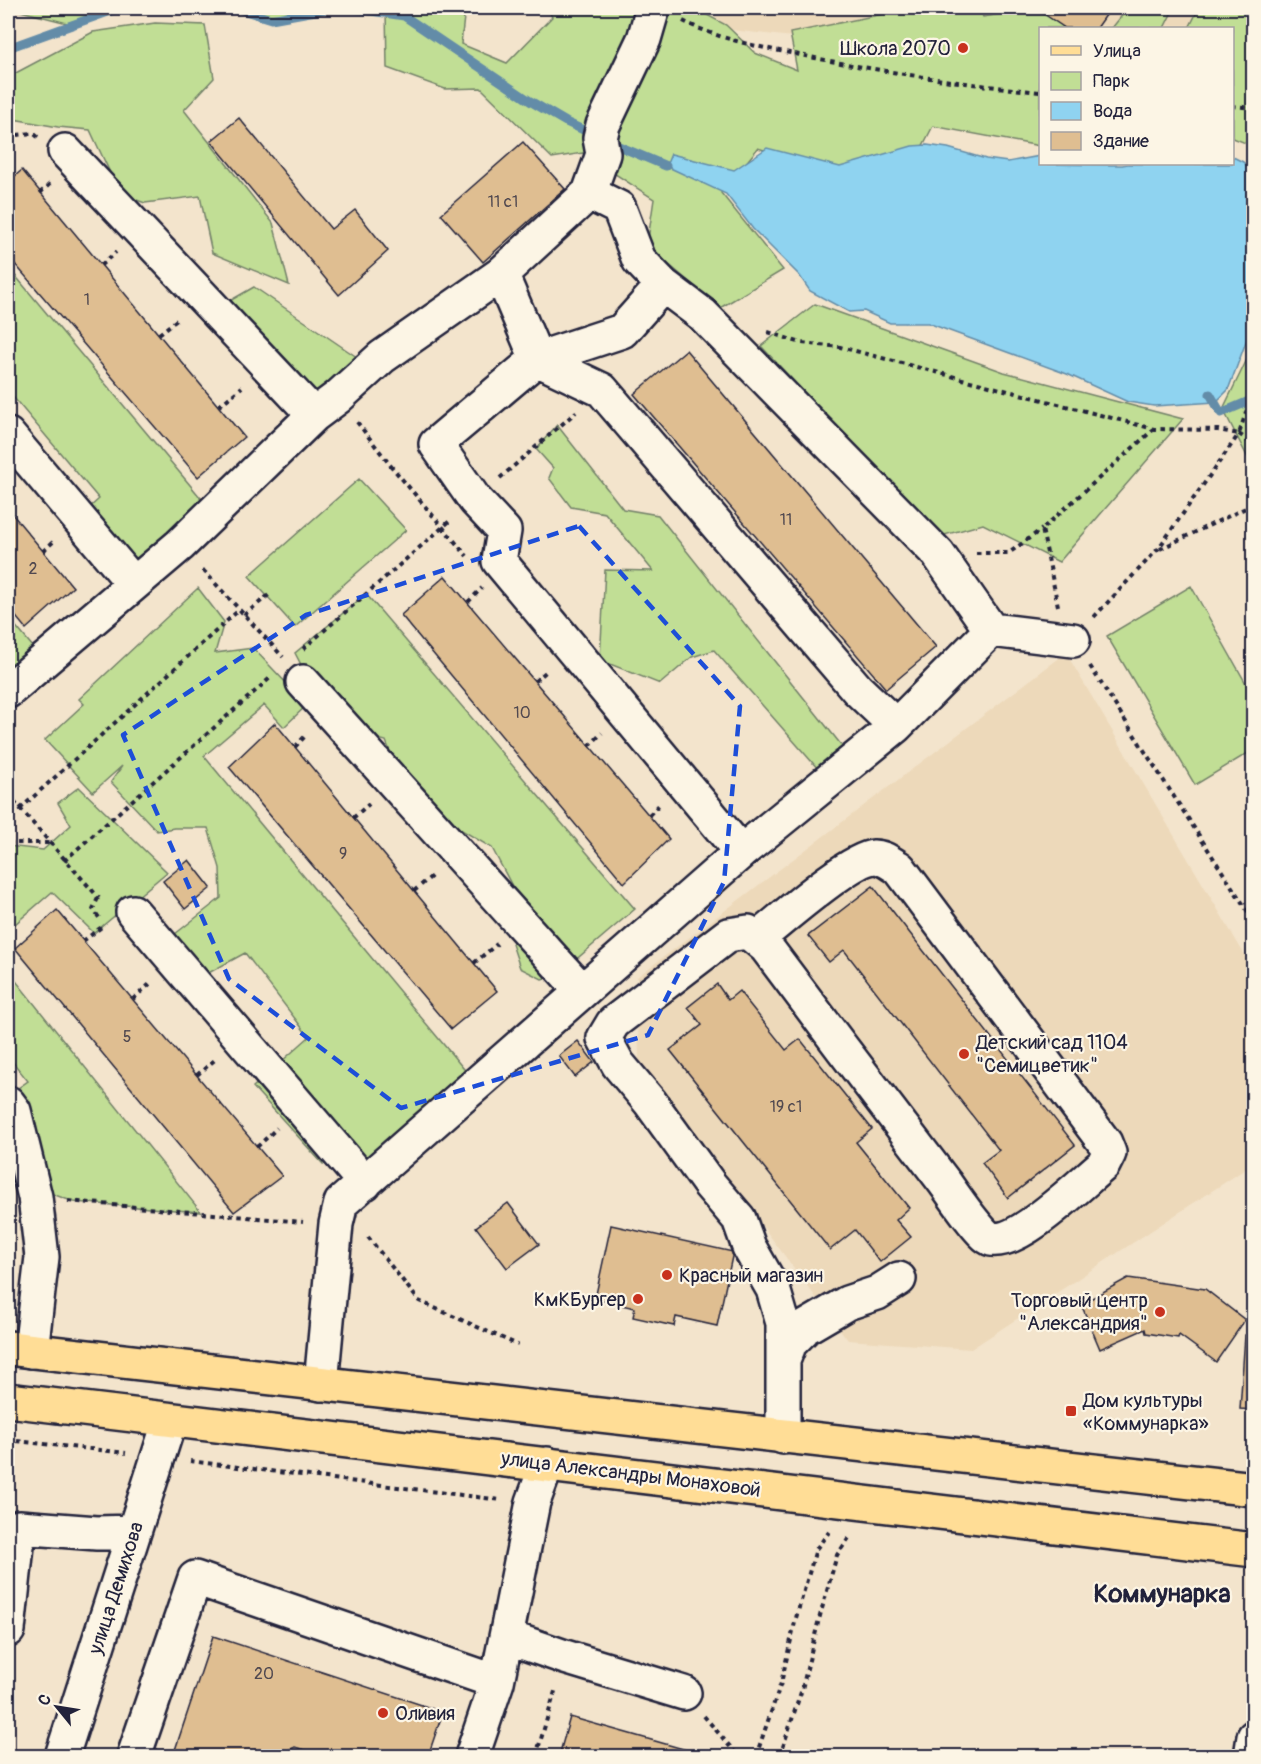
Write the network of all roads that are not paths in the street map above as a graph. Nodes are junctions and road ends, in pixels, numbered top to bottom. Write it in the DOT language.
graph roads {
  1 [pos="665,11"];
  2 [pos="65,151"];
  3 [pos="589,193"];
  4 [pos="501,274"];
  5 [pos="663,285"];
  6 [pos="537,359"];
  7 [pos="326,406"];
  8 [pos="8,435"];
  9 [pos="134,584"];
  10 [pos="991,630"];
  11 [pos="1073,640"];
  12 [pos="295,672"];
  13 [pos="8,692"];
  14 [pos="896,726"];
  15 [pos="741,852"];
  16 [pos="122,922"];
  17 [pos="757,939"];
  18 [pos="582,991"];
  19 [pos="8,1103"];
  20 [pos="347,1203"];
  21 [pos="899,1279"];
  22 [pos="19,1349"];
  23 [pos="784,1358"];
  24 [pos="321,1384"];
  25 [pos="8,1400"];
  26 [pos="171,1420"];
  27 [pos="783,1437"];
  28 [pos="547,1464"];
  29 [pos="1254,1489"];
  30 [pos="134,1532"];
  31 [pos="1254,1550"];
  32 [pos="8,1630"];
  33 [pos="507,1637"];
  34 [pos="497,1682"];
  35 [pos="684,1693"];
  36 [pos="1254,1737"];
  37 [pos="62,1756"];
  38 [pos="134,1756"];
  39 [pos="472,1756"];
  40 [pos="1251,1756"];
  1 -- 3 [label="street"];
  2 -- 7 [label="street"];
  3 -- 4 [label="street"];
  3 -- 5 [label="street"];
  4 -- 6 [label="street"];
  4 -- 7 [label="street"];
  5 -- 6 [label="street"];
  5 -- 10 [label="street"];
  6 -- 14 [label="street"];
  6 -- 15 [label="street"];
  7 -- 9 [label="street"];
  8 -- 9 [label="street"];
  9 -- 13 [label="street"];
  10 -- 11 [label="street"];
  10 -- 14 [label="street"];
  12 -- 18 [label="street"];
  14 -- 15 [label="street"];
  15 -- 18 [label="street"];
  16 -- 20 [label="street"];
  17 -- 17 [label="street"];
  17 -- 23 [label="street"];
  18 -- 20 [label="street"];
  19 -- 22 [label="street"];
  20 -- 24 [label="street"];
  21 -- 23 [label="street"];
  22 -- 24 [label="main road"];
  23 -- 27 [label="street"];
  24 -- 27 [label="main road"];
  25 -- 26 [label="main road, улица Александры Монаховой"];
  26 -- 28 [label="main road, улица Александры Монаховой"];
  26 -- 30 [label="street, улица Демихова"];
  27 -- 29 [label="main road"];
  28 -- 31 [label="main road, улица Александры Монаховой"];
  28 -- 33 [label="street"];
  30 -- 32 [label="street"];
  30 -- 37 [label="street, улица Демихова"];
  33 -- 34 [label="street"];
  33 -- 35 [label="street"];
  34 -- 38 [label="street"];
  34 -- 39 [label="street"];
  36 -- 40 [label="street"];
}
